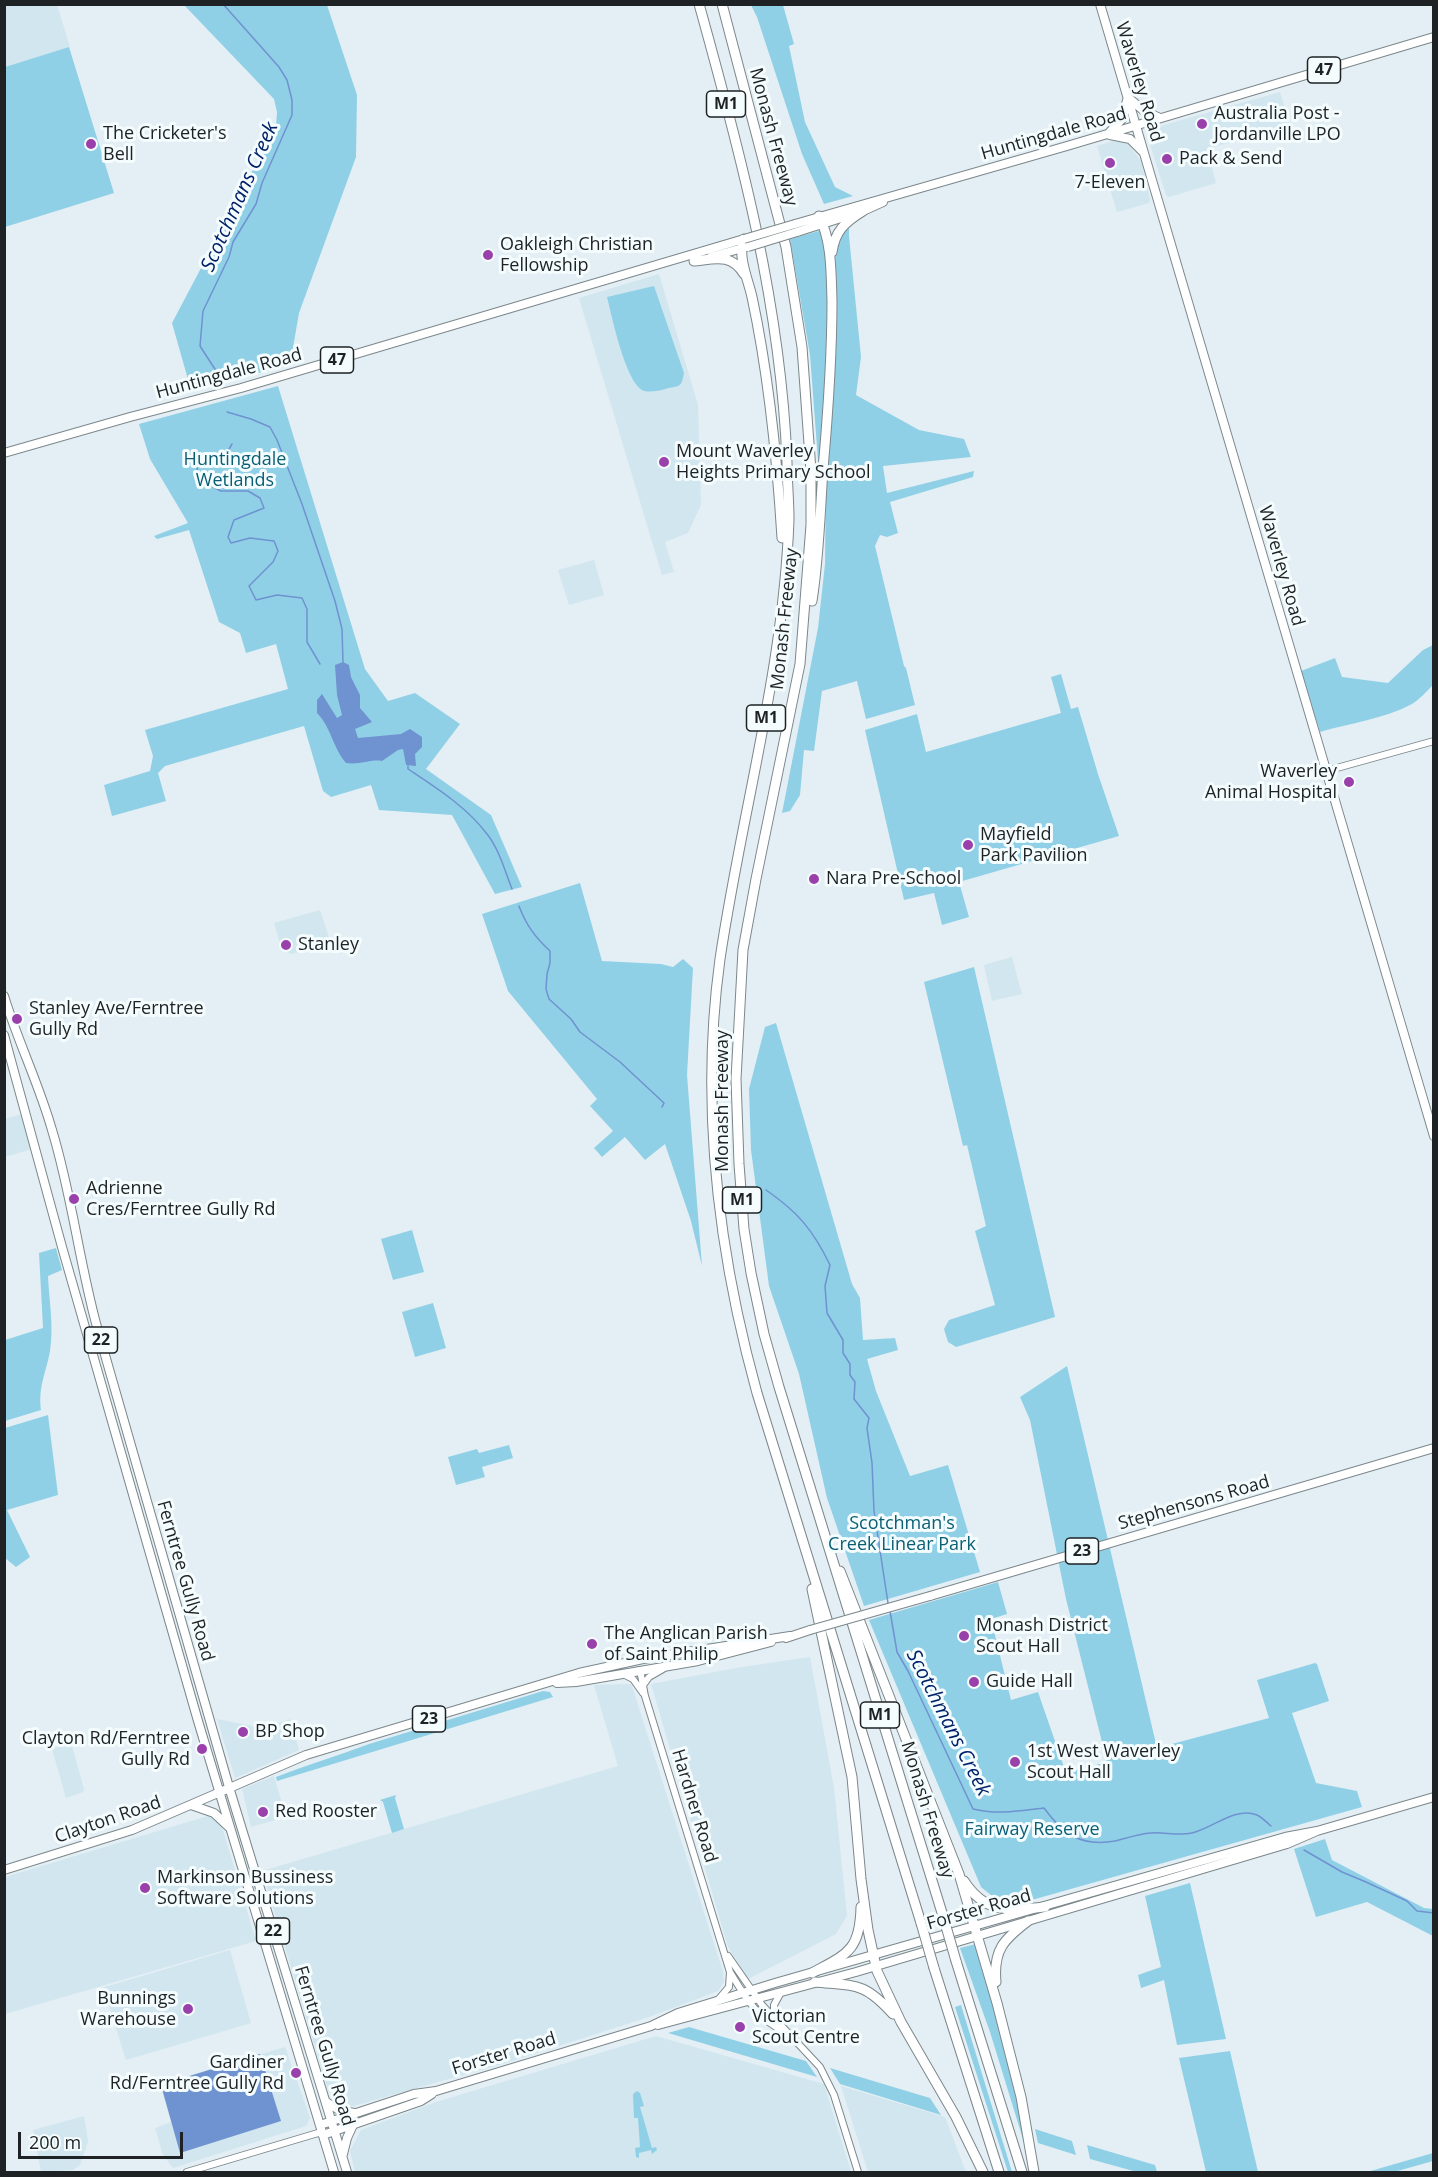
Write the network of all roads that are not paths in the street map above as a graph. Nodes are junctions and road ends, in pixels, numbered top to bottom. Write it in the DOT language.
graph roads {
  1 [pos="699,4"];
  2 [pos="722,4"];
  3 [pos="1100,4"];
  4 [pos="1434,37"];
  5 [pos="1127,96"];
  6 [pos="1161,118"];
  7 [pos="1136,126"];
  8 [pos="1108,134"];
  9 [pos="1144,153"];
  10 [pos="890,198"];
  11 [pos="863,211"];
  12 [pos="821,220"];
  13 [pos="743,245"];
  14 [pos="694,261"];
  15 [pos="668,263"];
  16 [pos="831,263"];
  17 [pos="748,281"];
  18 [pos="4,453"];
  19 [pos="785,579"];
  20 [pos="800,664"];
  21 [pos="1434,741"];
  22 [pos="1326,771"];
  23 [pos="4,996"];
  24 [pos="4,1035"];
  25 [pos="1434,1136"];
  26 [pos="1434,1448"];
  27 [pos="817,1513"];
  28 [pos="798,1527"];
  29 [pos="790,1636"];
  30 [pos="629,1662"];
  31 [pos="668,1666"];
  32 [pos="640,1670"];
  33 [pos="622,1673"];
  34 [pos="552,1682"];
  35 [pos="644,1684"];
  36 [pos="645,1696"];
  37 [pos="229,1787"];
  38 [pos="220,1792"];
  39 [pos="1434,1797"];
  40 [pos="191,1805"];
  41 [pos="230,1828"];
  42 [pos="1225,1859"];
  43 [pos="4,1870"];
  44 [pos="959,1874"];
  45 [pos="861,1879"];
  46 [pos="259,1885"];
  47 [pos="248,1888"];
  48 [pos="1045,1907"];
  49 [pos="1028,1921"];
  50 [pos="975,1926"];
  51 [pos="978,1936"];
  52 [pos="724,1951"];
  53 [pos="873,1955"];
  54 [pos="876,1966"];
  55 [pos="730,1972"];
  56 [pos="814,1978"];
  57 [pos="747,1992"];
  58 [pos="782,1992"];
  59 [pos="753,2000"];
  60 [pos="715,2002"];
  61 [pos="997,2003"];
  62 [pos="774,2018"];
  63 [pos="901,2022"];
  64 [pos="651,2026"];
  65 [pos="303,2030"];
  66 [pos="784,2031"];
  67 [pos="293,2033"];
  68 [pos="435,2091"];
  69 [pos="326,2102"];
  70 [pos="355,2114"];
  71 [pos="332,2122"];
  72 [pos="353,2125"];
  73 [pos="320,2131"];
  74 [pos="335,2132"];
  75 [pos="342,2157"];
  76 [pos="187,2172"];
  77 [pos="334,2172"];
  78 [pos="347,2172"];
  79 [pos="858,2172"];
  80 [pos="983,2172"];
  81 [pos="999,2172"];
  82 [pos="1022,2172"];
  83 [pos="1034,2172"];
  1 -- 19 [label="highway, Monash Freeway / M1"];
  2 -- 20 [label="highway, Monash Freeway / M1"];
  3 -- 5 [label="main road, Waverley Road"];
  4 -- 6 [label="main road, Huntingdale Road / 47"];
  5 -- 6 [label="main road"];
  5 -- 7 [label="main road, Waverley Road"];
  5 -- 8 [label="main road"];
  6 -- 7 [label="main road, Huntingdale Road / 47"];
  7 -- 8 [label="main road, Huntingdale Road / 47"];
  7 -- 9 [label="main road, Waverley Road"];
  8 -- 9 [label="main road"];
  8 -- 10 [label="main road, Huntingdale Road / 47"];
  9 -- 22 [label="main road, Waverley Road"];
  10 -- 11 [label="main road, Huntingdale Road / 47"];
  10 -- 12 [label="main road, Huntingdale Road / 47"];
  11 -- 12 [label="main road, Huntingdale Road / 47"];
  11 -- 16 [label="highway"];
  12 -- 13 [label="main road, Huntingdale Road / 47, bridge"];
  12 -- 16 [label="highway"];
  13 -- 14 [label="main road, Huntingdale Road / 47"];
  13 -- 15 [label="main road, Huntingdale Road / 47"];
  13 -- 17 [label="highway"];
  14 -- 15 [label="main road, Huntingdale Road / 47"];
  14 -- 17 [label="highway"];
  15 -- 18 [label="main road, Huntingdale Road / 47"];
  16 -- 20 [label="highway"];
  17 -- 19 [label="highway"];
  19 -- 28 [label="highway, Monash Freeway / M1"];
  20 -- 27 [label="highway, Monash Freeway / M1"];
  21 -- 22 [label="street"];
  22 -- 25 [label="main road, Waverley Road"];
  23 -- 37 [label="main road, Ferntree Gully Road / 22"];
  24 -- 38 [label="main road, Ferntree Gully Road / 22"];
  26 -- 29 [label="main road, Stephensons Road / 23, bridge"];
  27 -- 44 [label="highway"];
  27 -- 82 [label="highway, Monash Freeway / M1, bridge"];
  28 -- 45 [label="highway"];
  28 -- 81 [label="highway, Monash Freeway / M1, bridge"];
  29 -- 30 [label="main road, Stephensons Road / 23"];
  29 -- 31 [label="main road, Stephensons Road / 23"];
  30 -- 32 [label="main road"];
  30 -- 34 [label="main road, Stephensons Road / 23"];
  31 -- 32 [label="main road, Stephensons Road / 23"];
  31 -- 35 [label="street"];
  32 -- 33 [label="main road, Stephensons Road / 23"];
  32 -- 35 [label="street, Hardner Road"];
  33 -- 34 [label="main road, Stephensons Road / 23"];
  33 -- 36 [label="street"];
  34 -- 37 [label="main road, Stephensons Road / 23"];
  35 -- 36 [label="street, Hardner Road"];
  36 -- 52 [label="street, Hardner Road"];
  37 -- 38 [label="main road, Stephensons Road / 23"];
  37 -- 46 [label="main road, Ferntree Gully Road / 22"];
  38 -- 40 [label="main road, Clayton Road / 23"];
  38 -- 41 [label="main road, Ferntree Gully Road / 22"];
  39 -- 42 [label="main road, Forster Road"];
  40 -- 41 [label="main road"];
  40 -- 43 [label="main road, Clayton Road / 23"];
  41 -- 47 [label="main road, Ferntree Gully Road / 22"];
  42 -- 48 [label="main road, Forster Road"];
  42 -- 49 [label="main road, Forster Road"];
  44 -- 48 [label="highway"];
  44 -- 50 [label="highway"];
  45 -- 53 [label="highway"];
  45 -- 56 [label="highway"];
  46 -- 47 [label="main road"];
  46 -- 65 [label="main road, Ferntree Gully Road / 22"];
  47 -- 67 [label="main road, Ferntree Gully Road / 22"];
  48 -- 50 [label="main road, Forster Road"];
  49 -- 51 [label="main road, Forster Road"];
  49 -- 61 [label="highway"];
  50 -- 51 [label="highway"];
  50 -- 53 [label="main road, Forster Road"];
  51 -- 54 [label="main road, Forster Road"];
  51 -- 61 [label="highway"];
  52 -- 55 [label="street, Hardner Road"];
  52 -- 57 [label="street, Hardner Road"];
  53 -- 54 [label="highway"];
  53 -- 56 [label="main road, Forster Road"];
  54 -- 56 [label="main road, Forster Road"];
  54 -- 63 [label="highway"];
  55 -- 57 [label="street, Hardner Road"];
  55 -- 60 [label="street"];
  56 -- 57 [label="main road, Forster Road"];
  56 -- 58 [label="main road, Forster Road"];
  56 -- 63 [label="highway"];
  57 -- 59 [label="street"];
  57 -- 60 [label="main road, Forster Road"];
  58 -- 59 [label="main road, Forster Road"];
  58 -- 62 [label="street"];
  59 -- 62 [label="street"];
  59 -- 64 [label="main road, Forster Road"];
  59 -- 66 [label="street"];
  60 -- 64 [label="main road, Forster Road"];
  61 -- 83 [label="highway"];
  62 -- 66 [label="street"];
  63 -- 80 [label="highway"];
  64 -- 68 [label="main road, Forster Road"];
  65 -- 67 [label="main road"];
  65 -- 69 [label="main road, Ferntree Gully Road / 22"];
  66 -- 79 [label="street"];
  67 -- 73 [label="main road, Ferntree Gully Road / 22"];
  68 -- 70 [label="main road, Forster Road"];
  68 -- 72 [label="main road, Forster Road"];
  69 -- 70 [label="main road"];
  69 -- 71 [label="main road, Ferntree Gully Road / 22"];
  70 -- 71 [label="main road, Forster Road"];
  71 -- 73 [label="main road, Forster Road"];
  71 -- 74 [label="main road, Ferntree Gully Road / 22"];
  72 -- 74 [label="main road, Forster Road"];
  72 -- 75 [label="main road"];
  73 -- 74 [label="main road, Forster Road"];
  73 -- 76 [label="street"];
  73 -- 77 [label="main road, Ferntree Gully Road / 22"];
  74 -- 75 [label="main road, Ferntree Gully Road / 22"];
  75 -- 78 [label="main road, Ferntree Gully Road / 22"];
}
